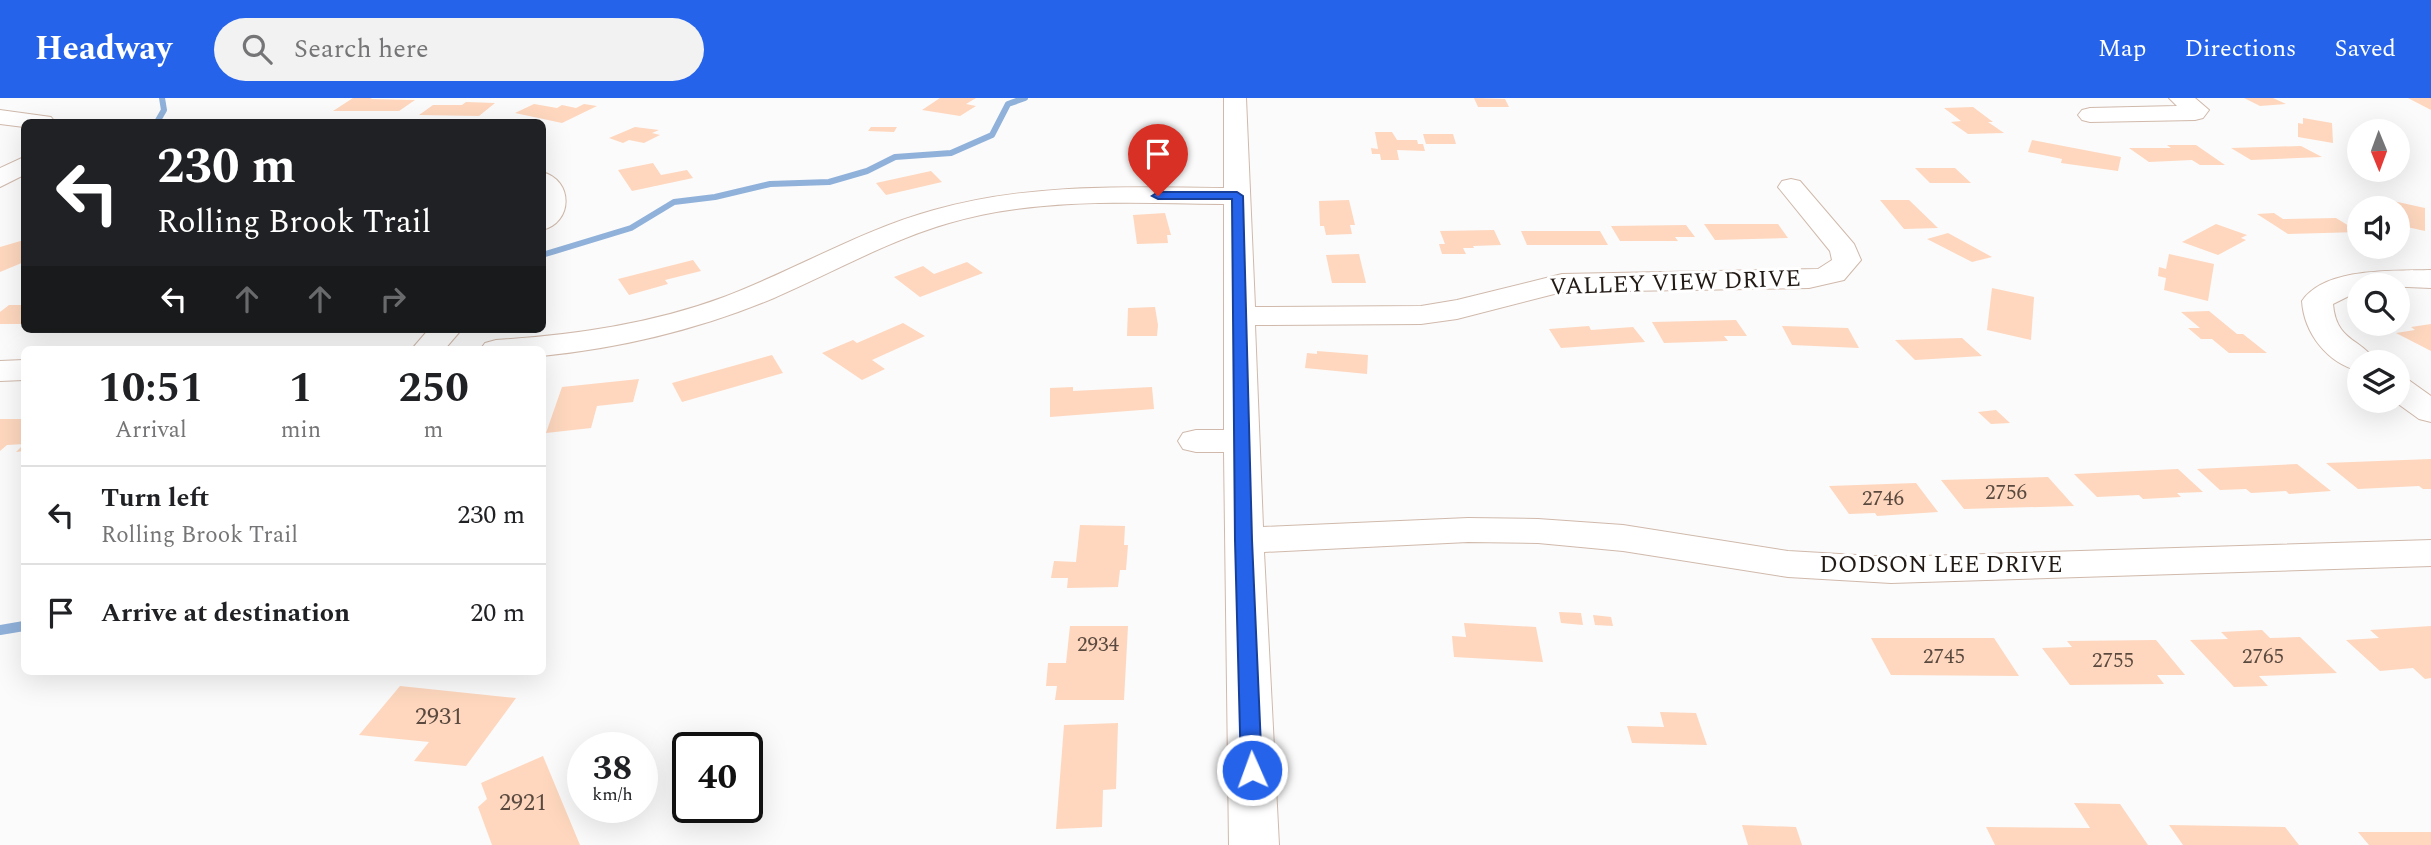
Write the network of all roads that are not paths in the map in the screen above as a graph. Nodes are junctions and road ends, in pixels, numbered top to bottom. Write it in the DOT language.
graph roads {
  1 [pos="1236,98"];
  2 [pos="2180,98"];
  3 [pos="2090,115"];
  4 [pos="0,117"];
  5 [pos="21,119"];
  6 [pos="21,167"];
  7 [pos="0,179"];
  8 [pos="546,183"];
  9 [pos="1791,187"];
  10 [pos="1237,196"];
  11 [pos="546,218"];
  12 [pos="2431,279"];
  13 [pos="1240,316"];
  14 [pos="442,333"];
  15 [pos="431,346"];
  16 [pos="538,346"];
  17 [pos="2347,352"];
  18 [pos="21,370"];
  19 [pos="0,371"];
  20 [pos="2410,397"];
  21 [pos="2431,412"];
  22 [pos="1242,440"];
  23 [pos="1196,441"];
  24 [pos="1244,540"];
  25 [pos="2431,553"];
  26 [pos="1255,845"];
  1 -- 10 [label="street"];
  2 -- 3 [label="street"];
  4 -- 5 [label="street"];
  6 -- 7 [label="street"];
  8 -- 11 [label="street"];
  9 -- 13 [label="street, VALLEY VIEW DRIVE"];
  10 -- 13 [label="street"];
  10 -- 16 [label="street"];
  12 -- 17 [label="street"];
  13 -- 22 [label="street"];
  14 -- 15 [label="street"];
  18 -- 19 [label="street"];
  20 -- 21 [label="street"];
  22 -- 23 [label="street"];
  22 -- 24 [label="street"];
  24 -- 25 [label="street, DODSON LEE DRIVE"];
  24 -- 26 [label="street"];
}
